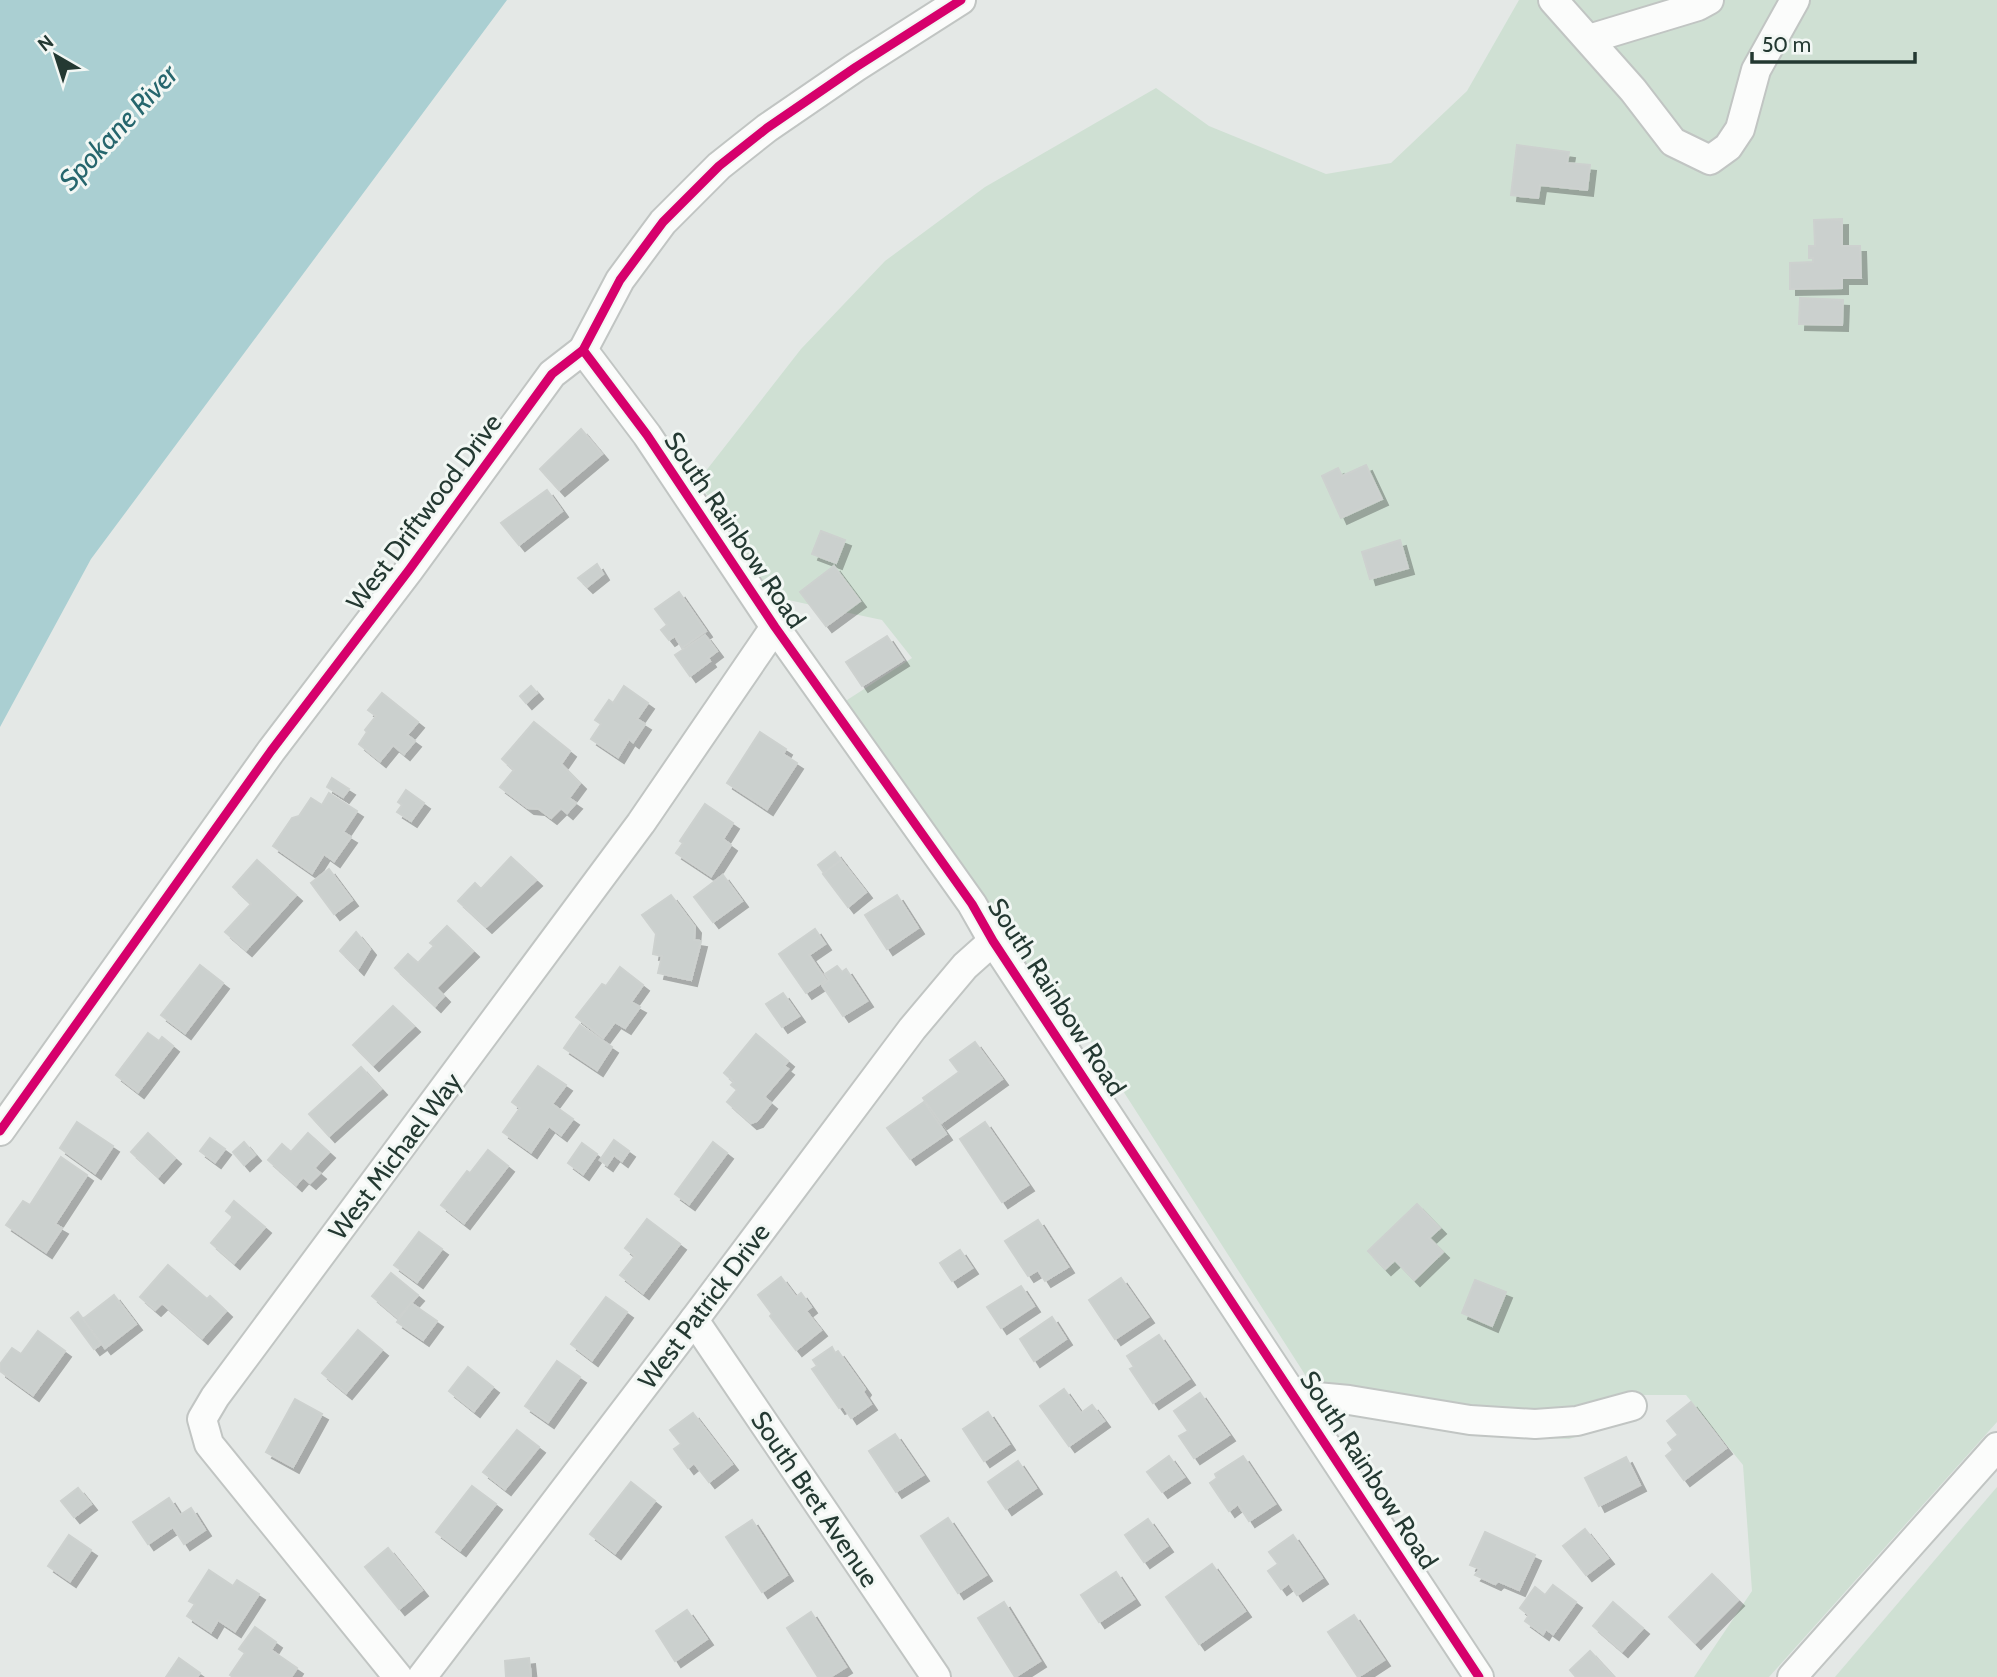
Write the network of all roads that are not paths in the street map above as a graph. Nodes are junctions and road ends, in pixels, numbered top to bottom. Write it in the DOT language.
graph roads {
  1 [pos="961,0"];
  2 [pos="1553,0"];
  3 [pos="1709,0"];
  4 [pos="1795,0"];
  5 [pos="1589,39"];
  6 [pos="583,350"];
  7 [pos="775,627"];
  8 [pos="993,942"];
  9 [pos="0,1131"];
  10 [pos="694,1320"];
  11 [pos="1295,1395"];
  12 [pos="1632,1406"];
  13 [pos="1997,1447"];
  14 [pos="398,1677"];
  15 [pos="422,1677"];
  16 [pos="936,1677"];
  17 [pos="1479,1677"];
  18 [pos="1792,1677"];
  1 -- 6 [label="street, West Driftwood Drive"];
  2 -- 5 [label="street"];
  3 -- 5 [label="street"];
  4 -- 5 [label="street"];
  6 -- 7 [label="street, South Rainbow Road"];
  6 -- 9 [label="street, West Driftwood Drive"];
  7 -- 8 [label="street, South Rainbow Road"];
  7 -- 14 [label="street, West Michael Way"];
  8 -- 10 [label="street, West Patrick Drive"];
  8 -- 11 [label="street, South Rainbow Road"];
  10 -- 15 [label="street, West Patrick Drive"];
  10 -- 16 [label="street, South Bret Avenue"];
  11 -- 12 [label="street"];
  11 -- 17 [label="street, South Rainbow Road"];
  13 -- 18 [label="street"];
}
